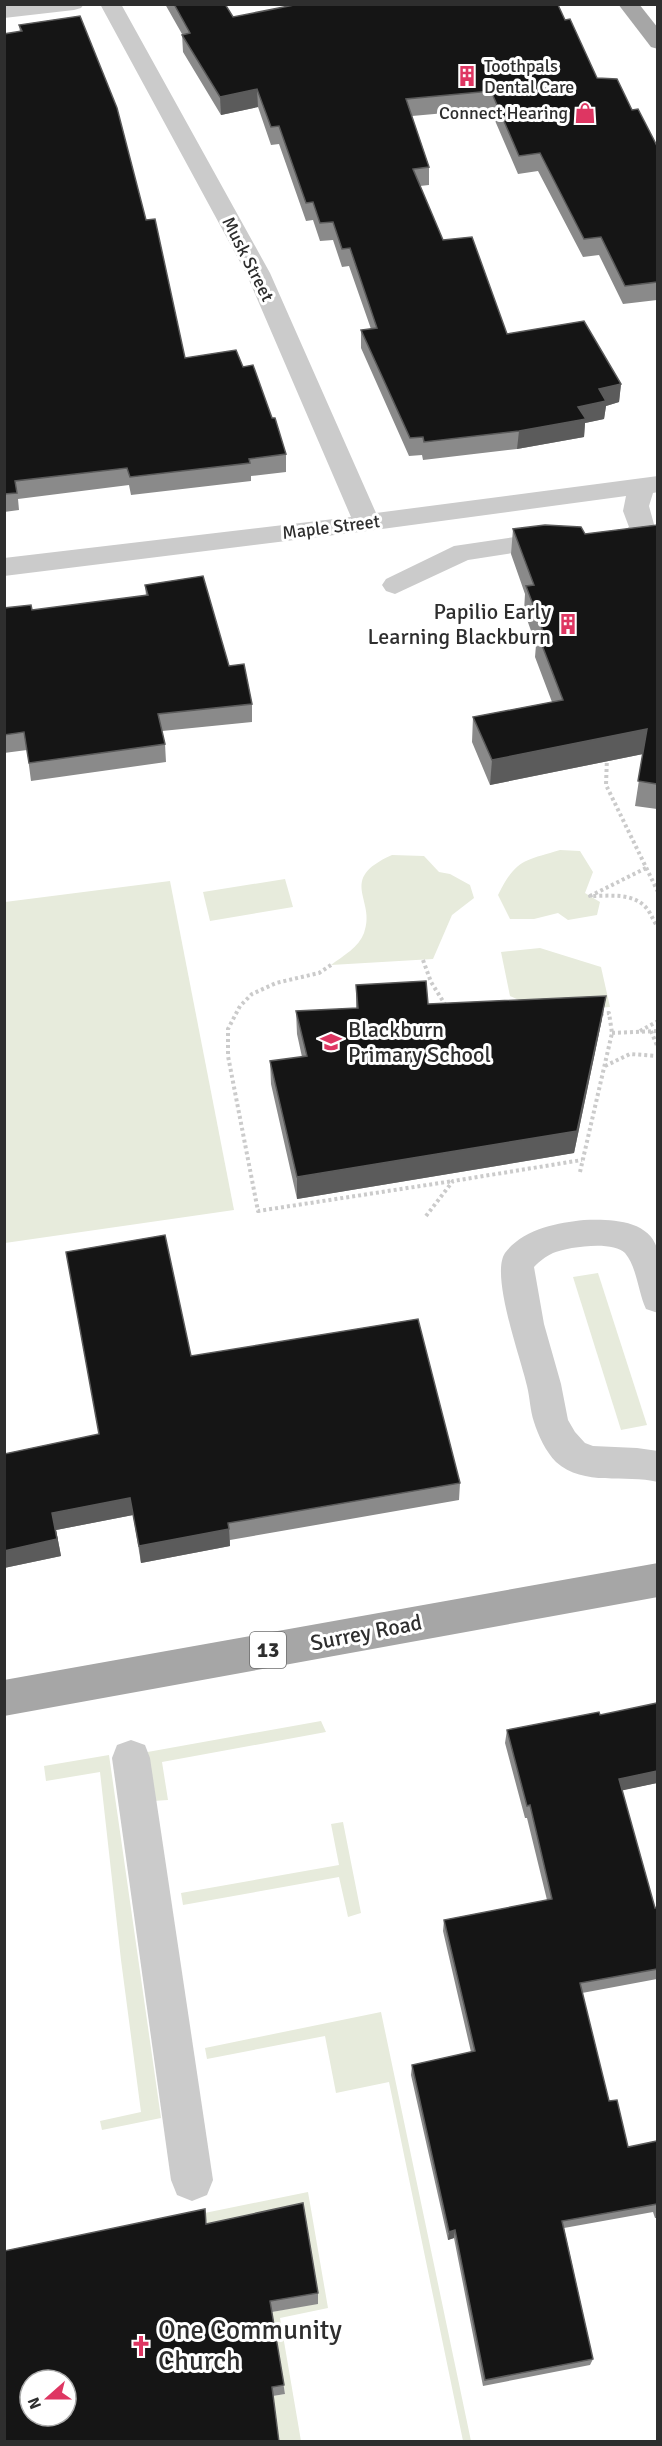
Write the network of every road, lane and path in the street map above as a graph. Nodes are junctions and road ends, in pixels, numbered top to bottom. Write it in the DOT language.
graph roads {
  1 [pos="74,4"];
  2 [pos="110,4"];
  3 [pos="628,4"];
  4 [pos="4,12"];
  5 [pos="657,43"];
  6 [pos="651,485"];
  7 [pos="367,523"];
  8 [pos="4,567"];
  9 [pos="395,585"];
  10 [pos="609,750"];
  11 [pos="646,868"];
  12 [pos="657,892"];
  13 [pos="657,927"];
  14 [pos="423,960"];
  15 [pos="331,965"];
  16 [pos="446,1006"];
  17 [pos="589,1014"];
  18 [pos="657,1021"];
  19 [pos="651,1031"];
  20 [pos="657,1031"];
  21 [pos="638,1032"];
  22 [pos="612,1033"];
  23 [pos="657,1048"];
  24 [pos="657,1056"];
  25 [pos="604,1066"];
  26 [pos="582,1160"];
  27 [pos="580,1172"];
  28 [pos="453,1181"];
  29 [pos="426,1216"];
  30 [pos="657,1299"];
  31 [pos="657,1467"];
  32 [pos="657,1580"];
  33 [pos="4,1698"];
  34 [pos="131,1758"];
  35 [pos="192,2180"];
  1 -- 4 [label="street"];
  2 -- 7 [label="street, Musk Street"];
  3 -- 5 [label="main road"];
  6 -- 7 [label="street, Maple Street"];
  6 -- 9 [label="street"];
  7 -- 8 [label="street, Maple Street"];
  10 -- 11 [label="path"];
  11 -- 12 [label="path"];
  11 -- 13 [label="path"];
  14 -- 16 [label="path"];
  15 -- 28 [label="path"];
  17 -- 22 [label="path"];
  18 -- 21 [label="path"];
  19 -- 20 [label="path"];
  19 -- 21 [label="path"];
  19 -- 23 [label="path"];
  21 -- 22 [label="path"];
  22 -- 25 [label="path"];
  24 -- 25 [label="path"];
  25 -- 26 [label="path"];
  26 -- 27 [label="path"];
  26 -- 28 [label="path"];
  28 -- 29 [label="path"];
  30 -- 31 [label="street"];
  32 -- 33 [label="main road, Surrey Road / 13"];
  34 -- 35 [label="street"];
}
